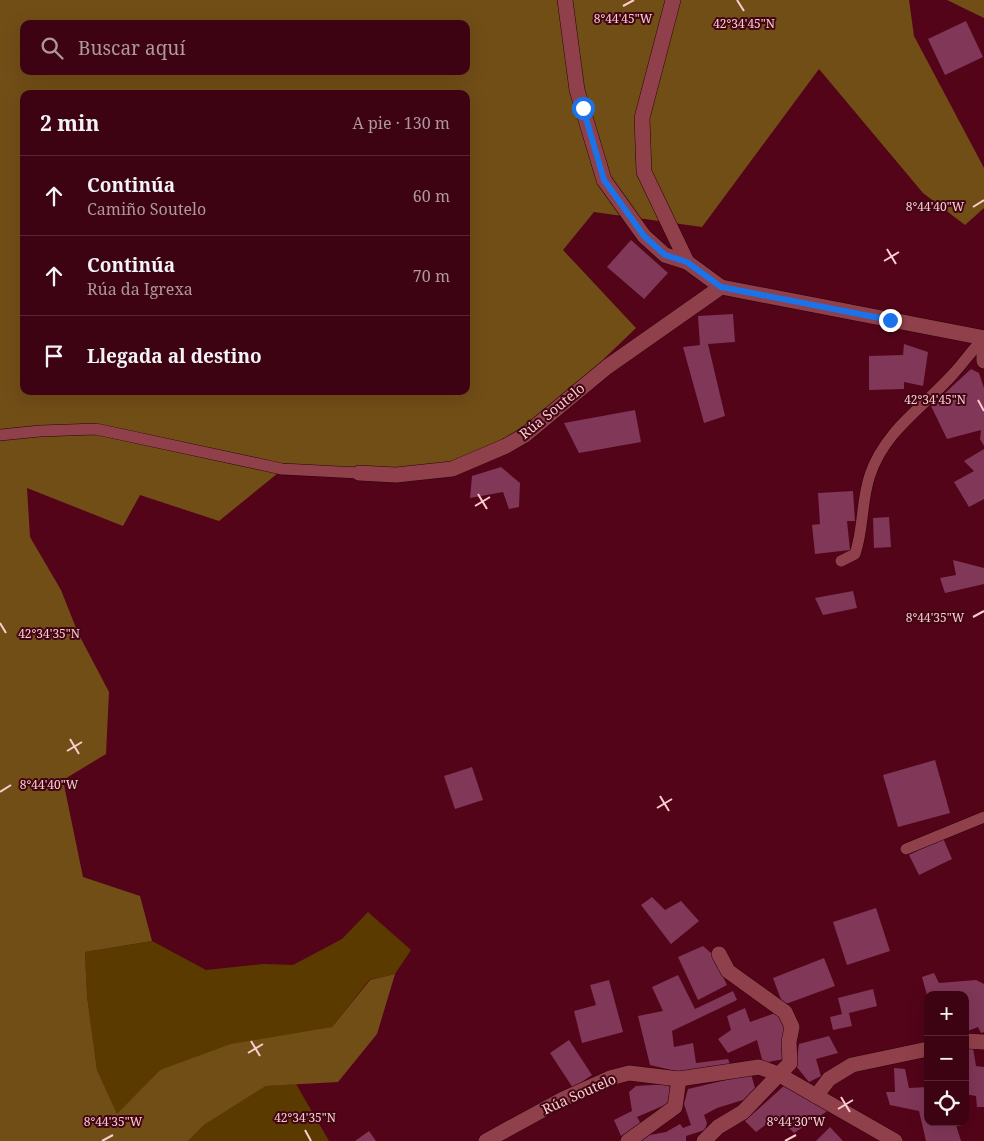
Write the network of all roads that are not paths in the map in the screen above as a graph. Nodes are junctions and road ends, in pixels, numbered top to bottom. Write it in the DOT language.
graph roads {
  1 [pos="565,0"];
  2 [pos="673,0"];
  3 [pos="687,262"];
  4 [pos="721,287"];
  5 [pos="984,338"];
  6 [pos="984,361"];
  7 [pos="0,435"];
  8 [pos="359,473"];
  9 [pos="841,561"];
  10 [pos="984,816"];
  11 [pos="906,848"];
  12 [pos="719,954"];
  13 [pos="969,1041"];
  14 [pos="984,1042"];
  15 [pos="924,1049"];
  16 [pos="778,1074"];
  17 [pos="679,1079"];
  18 [pos="816,1096"];
  19 [pos="486,1141"];
  20 [pos="628,1141"];
  21 [pos="704,1141"];
  22 [pos="895,1141"];
  1 -- 3 [label="street"];
  2 -- 3 [label="street"];
  3 -- 4 [label="street"];
  4 -- 5 [label="street"];
  4 -- 8 [label="street, Rúa Soutelo"];
  5 -- 6 [label="street"];
  5 -- 9 [label="lane"];
  7 -- 8 [label="lane"];
  10 -- 11 [label="lane"];
  12 -- 16 [label="street"];
  13 -- 14 [label="street"];
  15 -- 18 [label="street"];
  16 -- 17 [label="street, Rúa Soutelo"];
  16 -- 18 [label="street, Rúa Soutelo"];
  16 -- 21 [label="street"];
  17 -- 19 [label="street, Rúa Soutelo"];
  17 -- 20 [label="street"];
  18 -- 22 [label="street, Rúa Soutelo"];
}
